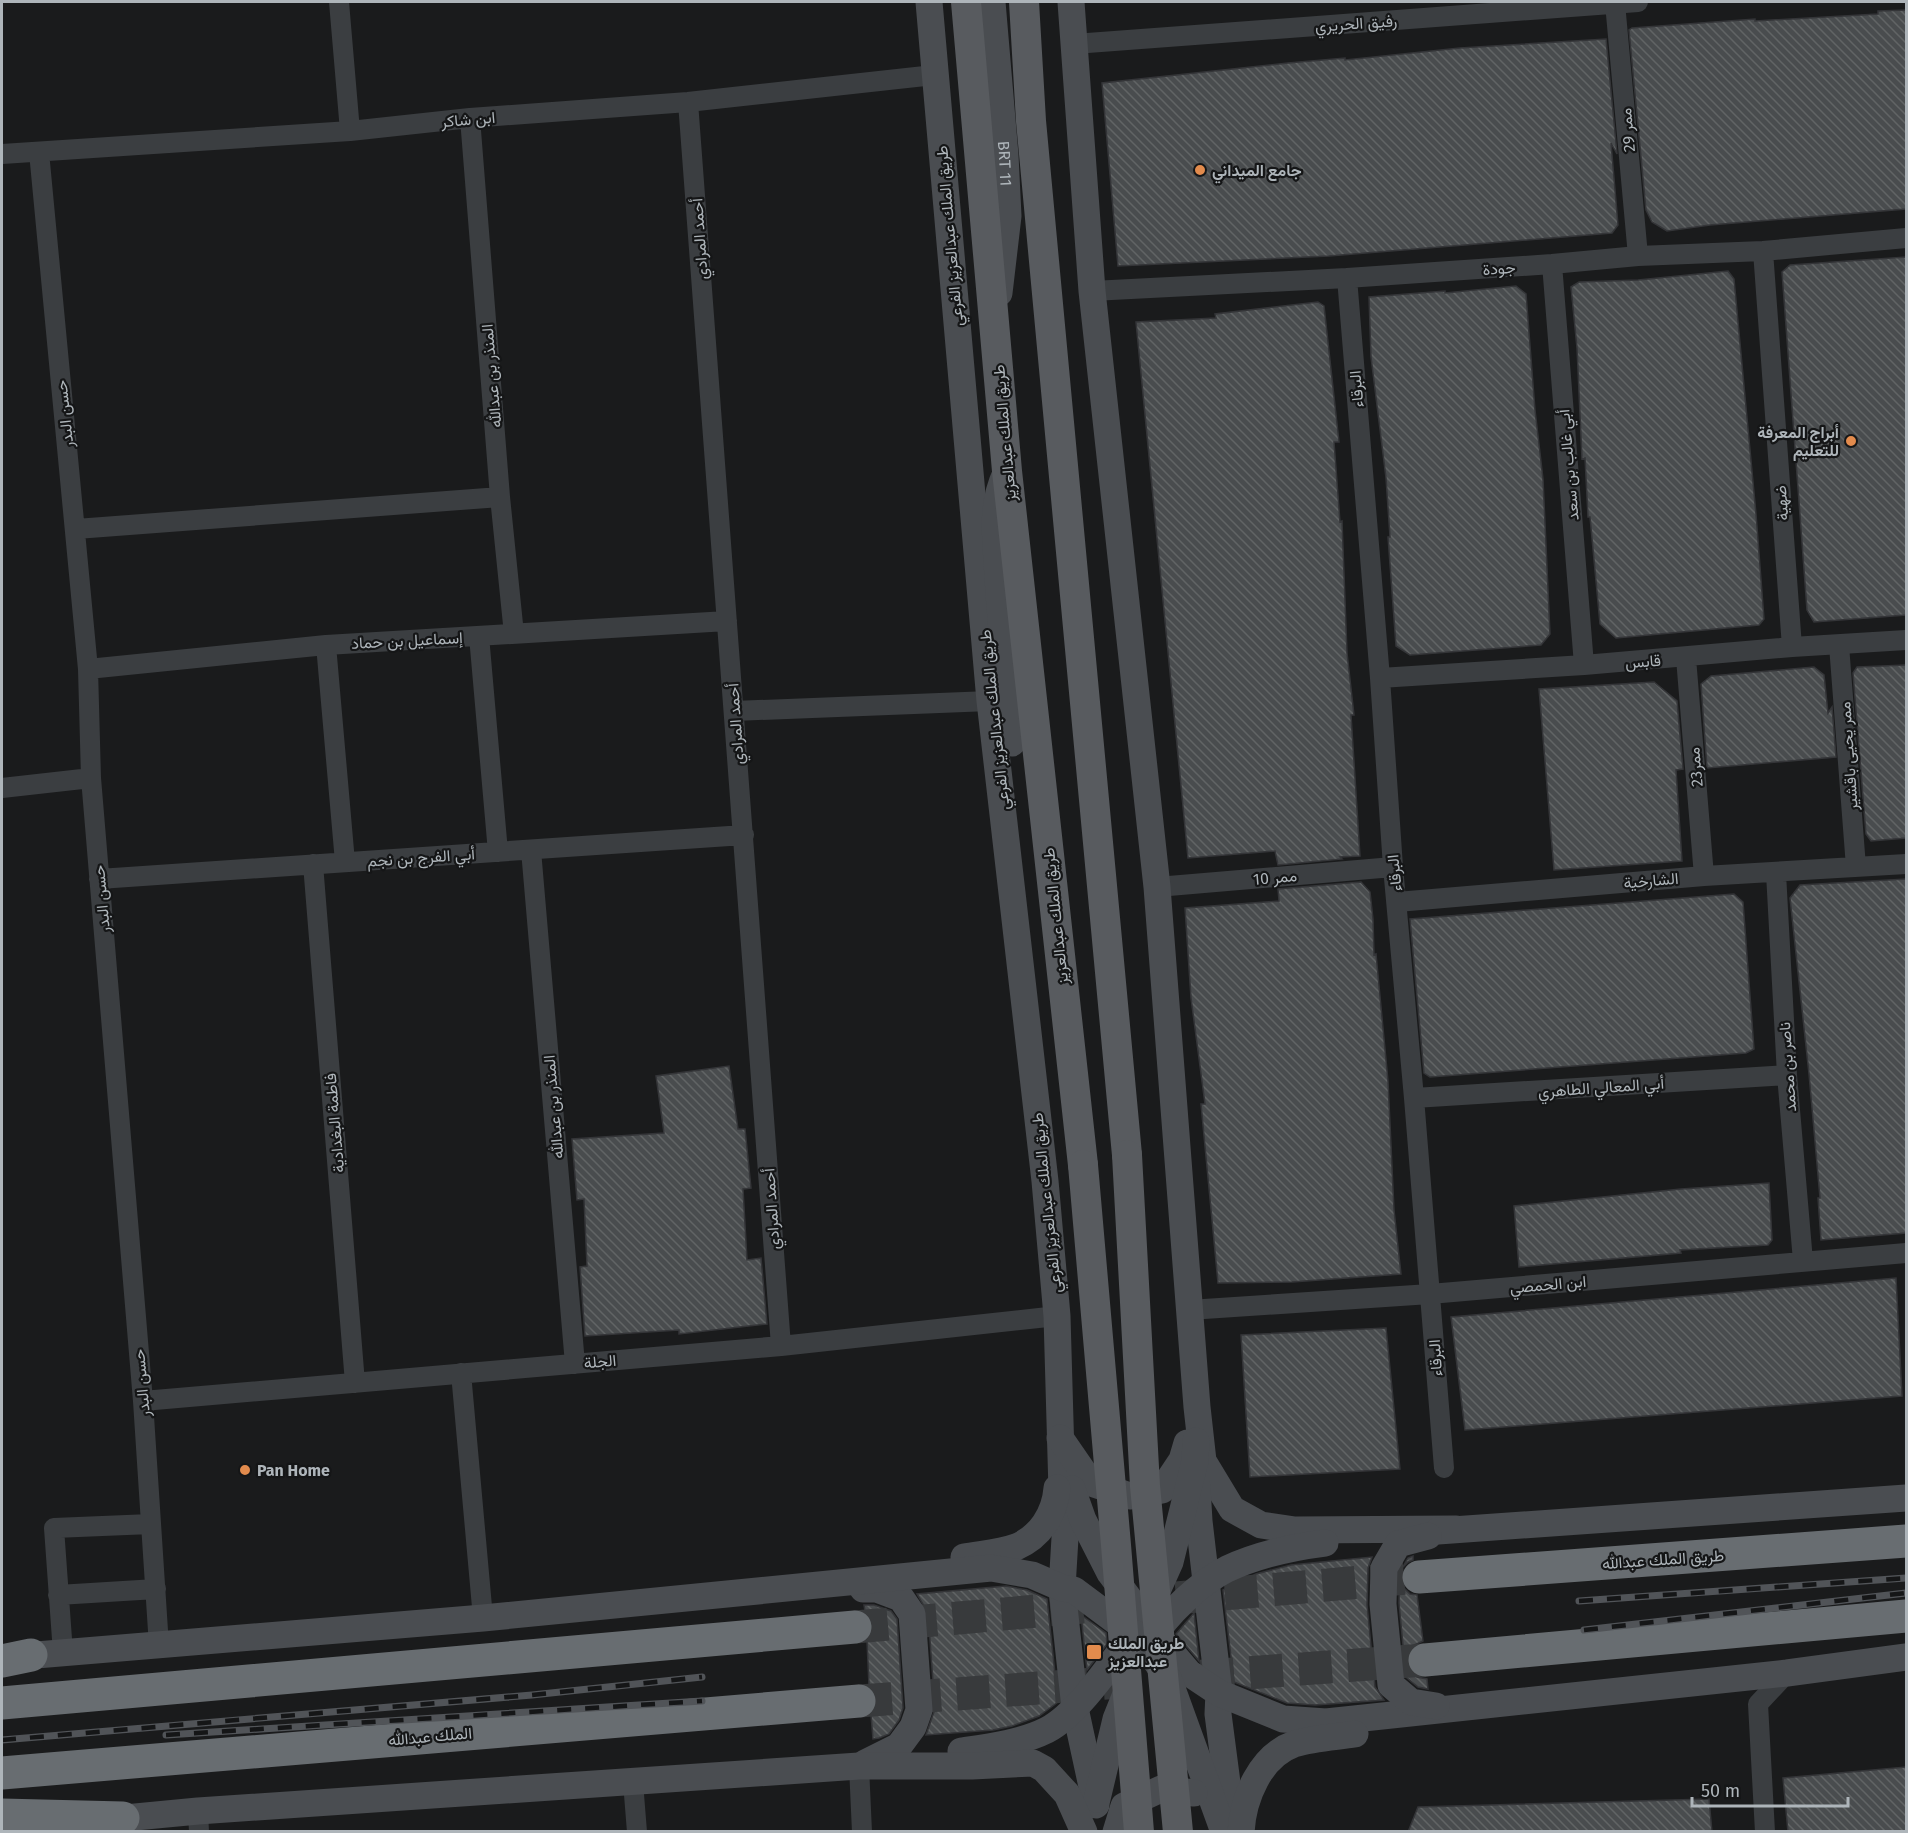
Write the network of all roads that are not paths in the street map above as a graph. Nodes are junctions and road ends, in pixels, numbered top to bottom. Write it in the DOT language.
graph roads {
  1 [pos="339,2"];
  2 [pos="929,2"];
  3 [pos="966,2"];
  4 [pos="992,2"];
  5 [pos="1024,2"];
  6 [pos="1071,2"];
  7 [pos="1638,2"];
  8 [pos="1615,3"];
  9 [pos="1074,44"];
  10 [pos="934,75"];
  11 [pos="688,102"];
  12 [pos="470,118"];
  13 [pos="350,131"];
  14 [pos="39,152"];
  15 [pos="2,154"];
  16 [pos="1906,238"];
  17 [pos="1763,251"];
  18 [pos="1638,256"];
  19 [pos="1552,264"];
  20 [pos="1347,278"];
  21 [pos="1092,291"];
  22 [pos="996,324"];
  23 [pos="1007,471"];
  24 [pos="500,497"];
  25 [pos="76,529"];
  26 [pos="727,621"];
  27 [pos="514,634"];
  28 [pos="479,636"];
  29 [pos="1906,640"];
  30 [pos="326,645"];
  31 [pos="1839,645"];
  32 [pos="1792,647"];
  33 [pos="1686,658"];
  34 [pos="1584,665"];
  35 [pos="88,669"];
  36 [pos="1380,678"];
  37 [pos="990,701"];
  38 [pos="734,711"];
  39 [pos="91,778"];
  40 [pos="2,788"];
  41 [pos="1004,815"];
  42 [pos="744,835"];
  43 [pos="531,850"];
  44 [pos="498,852"];
  45 [pos="345,862"];
  46 [pos="313,864"];
  47 [pos="1906,864"];
  48 [pos="1393,867"];
  49 [pos="1856,867"];
  50 [pos="1776,873"];
  51 [pos="1704,876"];
  52 [pos="99,879"];
  53 [pos="1157,887"];
  54 [pos="1397,902"];
  55 [pos="1787,1075"];
  56 [pos="1414,1098"];
  57 [pos="1906,1253"];
  58 [pos="1803,1261"];
  59 [pos="1430,1294"];
  60 [pos="1189,1310"];
  61 [pos="1057,1316"];
  62 [pos="782,1346"];
  63 [pos="575,1364"];
  64 [pos="461,1373"];
  65 [pos="355,1383"];
  66 [pos="143,1401"];
  67 [pos="1197,1407"];
  68 [pos="1060,1438"];
  69 [pos="1195,1461"];
  70 [pos="1444,1468"];
  71 [pos="1906,1498"];
  72 [pos="151,1524"];
  73 [pos="1456,1529"];
  74 [pos="1906,1541"];
  75 [pos="1419,1577"];
  76 [pos="1206,1583"];
  77 [pos="791,1588"];
  78 [pos="1062,1588"];
  79 [pos="156,1589"];
  80 [pos="58,1595"];
  81 [pos="1906,1616"];
  82 [pos="483,1618"];
  83 [pos="855,1627"];
  84 [pos="1145,1633"];
  85 [pos="159,1646"];
  86 [pos="63,1653"];
  87 [pos="1906,1657"];
  88 [pos="11,1658"];
  89 [pos="1425,1660"];
  90 [pos="1787,1673"];
  91 [pos="1219,1693"];
  92 [pos="1548,1700"];
  93 [pos="859,1701"];
  94 [pos="2,1703"];
  95 [pos="1074,1708"];
  96 [pos="859,1766"];
  97 [pos="2,1773"];
  98 [pos="633,1782"];
  99 [pos="1096,1805"];
  100 [pos="123,1818"];
  101 [pos="199,1821"];
  102 [pos="11,1826"];
  103 [pos="637,1832"];
  104 [pos="862,1832"];
  105 [pos="1084,1832"];
  106 [pos="1095,1832"];
  107 [pos="1116,1832"];
  108 [pos="1139,1832"];
  109 [pos="1178,1832"];
  110 [pos="1223,1832"];
  111 [pos="1234,1832"];
  112 [pos="1241,1832"];
  113 [pos="1765,1832"];
  1 -- 13 [label="street"];
  2 -- 10 [label="main road, طريق الملك عبدالعزيز الفرعي"];
  3 -- 22 [label="main road, طريق الملك عبدالعزيز"];
  4 -- 22 [label="main road, BRT 11"];
  5 -- 109 [label="main road, bridge"];
  6 -- 9 [label="main road"];
  7 -- 8 [label="street, رفيق الحريري"];
  8 -- 9 [label="street, رفيق الحريري"];
  8 -- 18 [label="street, ممر 29"];
  9 -- 21 [label="main road"];
  10 -- 11 [label="street, ابن شاكر"];
  10 -- 37 [label="main road, طريق الملك عبدالعزيز الفرعي"];
  11 -- 12 [label="street, ابن شاكر"];
  11 -- 26 [label="street, أحمد المرادي"];
  12 -- 13 [label="street, ابن شاكر"];
  12 -- 24 [label="street, المنذر بن عبدالله"];
  13 -- 14 [label="street, ابن شاكر"];
  14 -- 15 [label="street, ابن شاكر"];
  14 -- 25 [label="street, حسن البدر"];
  16 -- 17 [label="street, جودة"];
  17 -- 18 [label="street, جودة"];
  17 -- 32 [label="street, ضهية"];
  18 -- 19 [label="street, جودة"];
  19 -- 20 [label="street, جودة"];
  19 -- 34 [label="street, أبي غالب بن سعد"];
  20 -- 21 [label="street, جودة"];
  20 -- 36 [label="street, البرقاء"];
  21 -- 53 [label="main road"];
  22 -- 23 [label="main road, طريق الملك عبدالعزيز"];
  23 -- 41 [label="main road"];
  23 -- 108 [label="main road, طريق الملك عبدالعزيز, bridge"];
  24 -- 25 [label="street"];
  24 -- 27 [label="street, المنذر بن عبدالله"];
  25 -- 35 [label="street, حسن البدر"];
  26 -- 27 [label="street, إسماعيل بن حماد"];
  26 -- 38 [label="street, أحمد المرادي"];
  27 -- 28 [label="street, إسماعيل بن حماد"];
  28 -- 30 [label="street, إسماعيل بن حماد"];
  28 -- 44 [label="street"];
  29 -- 31 [label="street, قابس"];
  30 -- 35 [label="street, إسماعيل بن حماد"];
  30 -- 45 [label="street"];
  31 -- 32 [label="street, قابس"];
  31 -- 49 [label="street, ممر يحيى باقشير"];
  32 -- 33 [label="street, قابس"];
  33 -- 34 [label="street, قابس"];
  33 -- 51 [label="street, ممر23"];
  34 -- 36 [label="street, قابس"];
  35 -- 39 [label="street, حسن البدر"];
  36 -- 48 [label="street, البرقاء"];
  37 -- 38 [label="street"];
  37 -- 41 [label="main road, طريق الملك عبدالعزيز الفرعي"];
  38 -- 42 [label="street, أحمد المرادي"];
  39 -- 40 [label="street"];
  39 -- 52 [label="street, حسن البدر"];
  41 -- 61 [label="main road, طريق الملك عبدالعزيز الفرعي"];
  42 -- 43 [label="street, أبي الفرج بن نجم"];
  42 -- 62 [label="street, أحمد المرادي"];
  43 -- 44 [label="street, أبي الفرج بن نجم"];
  43 -- 63 [label="street, المنذر بن عبدالله"];
  44 -- 45 [label="street, أبي الفرج بن نجم"];
  45 -- 46 [label="street, أبي الفرج بن نجم"];
  46 -- 52 [label="street, أبي الفرج بن نجم"];
  46 -- 65 [label="street, فاطمة البغدادية"];
  47 -- 49 [label="street, الشارخية"];
  48 -- 53 [label="street, ممر 10"];
  48 -- 54 [label="street, البرقاء"];
  49 -- 50 [label="street, الشارخية"];
  50 -- 51 [label="street, الشارخية"];
  50 -- 55 [label="street, ناصر بن محمد"];
  51 -- 54 [label="street, الشارخية"];
  52 -- 66 [label="street, حسن البدر"];
  53 -- 60 [label="main road"];
  54 -- 56 [label="street, البرقاء"];
  55 -- 56 [label="street, أبي المعالي الطاهري"];
  55 -- 58 [label="street, ناصر بن محمد"];
  56 -- 59 [label="street, البرقاء"];
  57 -- 58 [label="street, ابن الحمصي"];
  58 -- 59 [label="street, ابن الحمصي"];
  59 -- 60 [label="street, ابن الحمصي"];
  59 -- 70 [label="street, البرقاء"];
  60 -- 67 [label="main road"];
  61 -- 62 [label="street, الجلة"];
  61 -- 68 [label="main road, طريق الملك عبدالعزيز الفرعي"];
  62 -- 63 [label="street, الجلة"];
  63 -- 64 [label="street, الجلة"];
  64 -- 65 [label="street, الجلة"];
  64 -- 82 [label="street"];
  65 -- 66 [label="street, الجلة"];
  66 -- 72 [label="street, حسن البدر"];
  67 -- 68 [label="main road"];
  67 -- 69 [label="main road"];
  67 -- 73 [label="main road"];
  68 -- 77 [label="main road"];
  68 -- 78 [label="main road"];
  68 -- 84 [label="main road"];
  69 -- 76 [label="main road"];
  69 -- 84 [label="main road"];
  71 -- 73 [label="main road"];
  72 -- 79 [label="street, حسن البدر"];
  72 -- 80 [label="street"];
  73 -- 76 [label="main road"];
  73 -- 92 [label="main road"];
  74 -- 75 [label="highway, طريق الملك عبدالله"];
  76 -- 84 [label="main road"];
  76 -- 91 [label="main road"];
  77 -- 78 [label="main road"];
  77 -- 82 [label="main road"];
  77 -- 96 [label="main road"];
  78 -- 84 [label="main road"];
  78 -- 95 [label="main road"];
  79 -- 80 [label="street"];
  79 -- 85 [label="street, حسن البدر"];
  80 -- 86 [label="street"];
  81 -- 89 [label="highway"];
  82 -- 85 [label="main road"];
  83 -- 94 [label="highway"];
  84 -- 91 [label="main road"];
  84 -- 95 [label="main road"];
  84 -- 99 [label="main road"];
  84 -- 110 [label="main road"];
  85 -- 86 [label="main road"];
  86 -- 88 [label="main road"];
  87 -- 90 [label="main road"];
  90 -- 92 [label="main road"];
  90 -- 113 [label="street"];
  91 -- 92 [label="main road"];
  91 -- 111 [label="main road"];
  92 -- 112 [label="main road"];
  93 -- 97 [label="highway, الملك عبدالله"];
  95 -- 96 [label="main road"];
  95 -- 99 [label="main road"];
  96 -- 98 [label="main road"];
  96 -- 104 [label="street"];
  96 -- 105 [label="main road"];
  98 -- 101 [label="main road"];
  98 -- 103 [label="street"];
  99 -- 106 [label="main road"];
  100 -- 101 [label="main road"];
  100 -- 102 [label="highway"];
  107 -- 110 [label="main road"];
}
